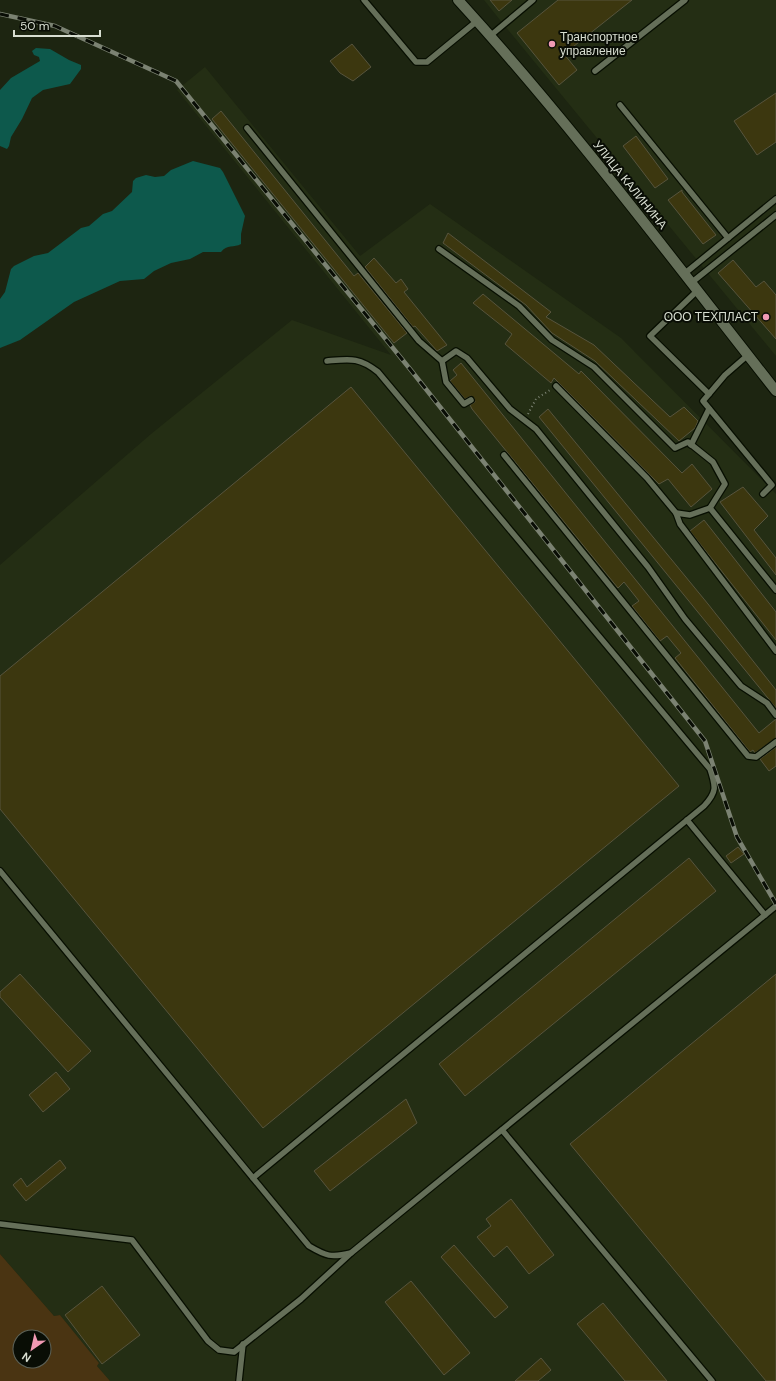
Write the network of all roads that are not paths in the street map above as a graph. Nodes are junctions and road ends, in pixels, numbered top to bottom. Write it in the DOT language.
graph roads {
  1 [pos="364,0"];
  2 [pos="458,0"];
  3 [pos="533,0"];
  4 [pos="686,0"];
  5 [pos="477,21"];
  6 [pos="490,36"];
  7 [pos="596,71"];
  8 [pos="620,105"];
  9 [pos="247,128"];
  10 [pos="776,199"];
  11 [pos="776,215"];
  12 [pos="728,238"];
  13 [pos="440,249"];
  14 [pos="684,274"];
  15 [pos="694,287"];
  16 [pos="748,355"];
  17 [pos="327,361"];
  18 [pos="442,361"];
  19 [pos="556,386"];
  20 [pos="776,391"];
  21 [pos="709,394"];
  22 [pos="471,400"];
  23 [pos="710,409"];
  24 [pos="691,445"];
  25 [pos="504,455"];
  26 [pos="763,494"];
  27 [pos="710,508"];
  28 [pos="676,513"];
  29 [pos="776,590"];
  30 [pos="776,651"];
  31 [pos="776,715"];
  32 [pos="776,742"];
  33 [pos="687,820"];
  34 [pos="0,870"];
  35 [pos="776,906"];
  36 [pos="765,915"];
  37 [pos="502,1130"];
  38 [pos="253,1178"];
  39 [pos="0,1224"];
  40 [pos="351,1253"];
  41 [pos="243,1344"];
  42 [pos="239,1381"];
  43 [pos="712,1381"];
  1 -- 5 [label="lane"];
  2 -- 5 [label="street, УЛИЦА КАЛИНИНА"];
  3 -- 6 [label="lane"];
  4 -- 7 [label="lane"];
  5 -- 6 [label="street, УЛИЦА КАЛИНИНА"];
  6 -- 14 [label="street, УЛИЦА КАЛИНИНА"];
  8 -- 12 [label="lane"];
  9 -- 18 [label="lane"];
  10 -- 12 [label="lane"];
  11 -- 15 [label="lane"];
  12 -- 14 [label="lane"];
  13 -- 24 [label="lane"];
  14 -- 15 [label="street, УЛИЦА КАЛИНИНА"];
  15 -- 16 [label="street, УЛИЦА КАЛИНИНА"];
  15 -- 21 [label="lane"];
  16 -- 20 [label="street, УЛИЦА КАЛИНИНА"];
  16 -- 21 [label="lane"];
  17 -- 33 [label="lane"];
  18 -- 22 [label="lane"];
  18 -- 31 [label="lane"];
  19 -- 28 [label="lane"];
  21 -- 23 [label="lane"];
  23 -- 24 [label="lane"];
  23 -- 26 [label="lane"];
  24 -- 27 [label="lane"];
  25 -- 32 [label="lane"];
  27 -- 28 [label="lane"];
  27 -- 29 [label="lane"];
  28 -- 30 [label="lane"];
  33 -- 36 [label="lane"];
  33 -- 38 [label="lane"];
  34 -- 38 [label="lane"];
  35 -- 36 [label="lane"];
  36 -- 37 [label="lane"];
  37 -- 40 [label="lane"];
  37 -- 43 [label="lane"];
  38 -- 40 [label="lane"];
  39 -- 41 [label="lane"];
  40 -- 41 [label="lane"];
  41 -- 42 [label="lane"];
}
